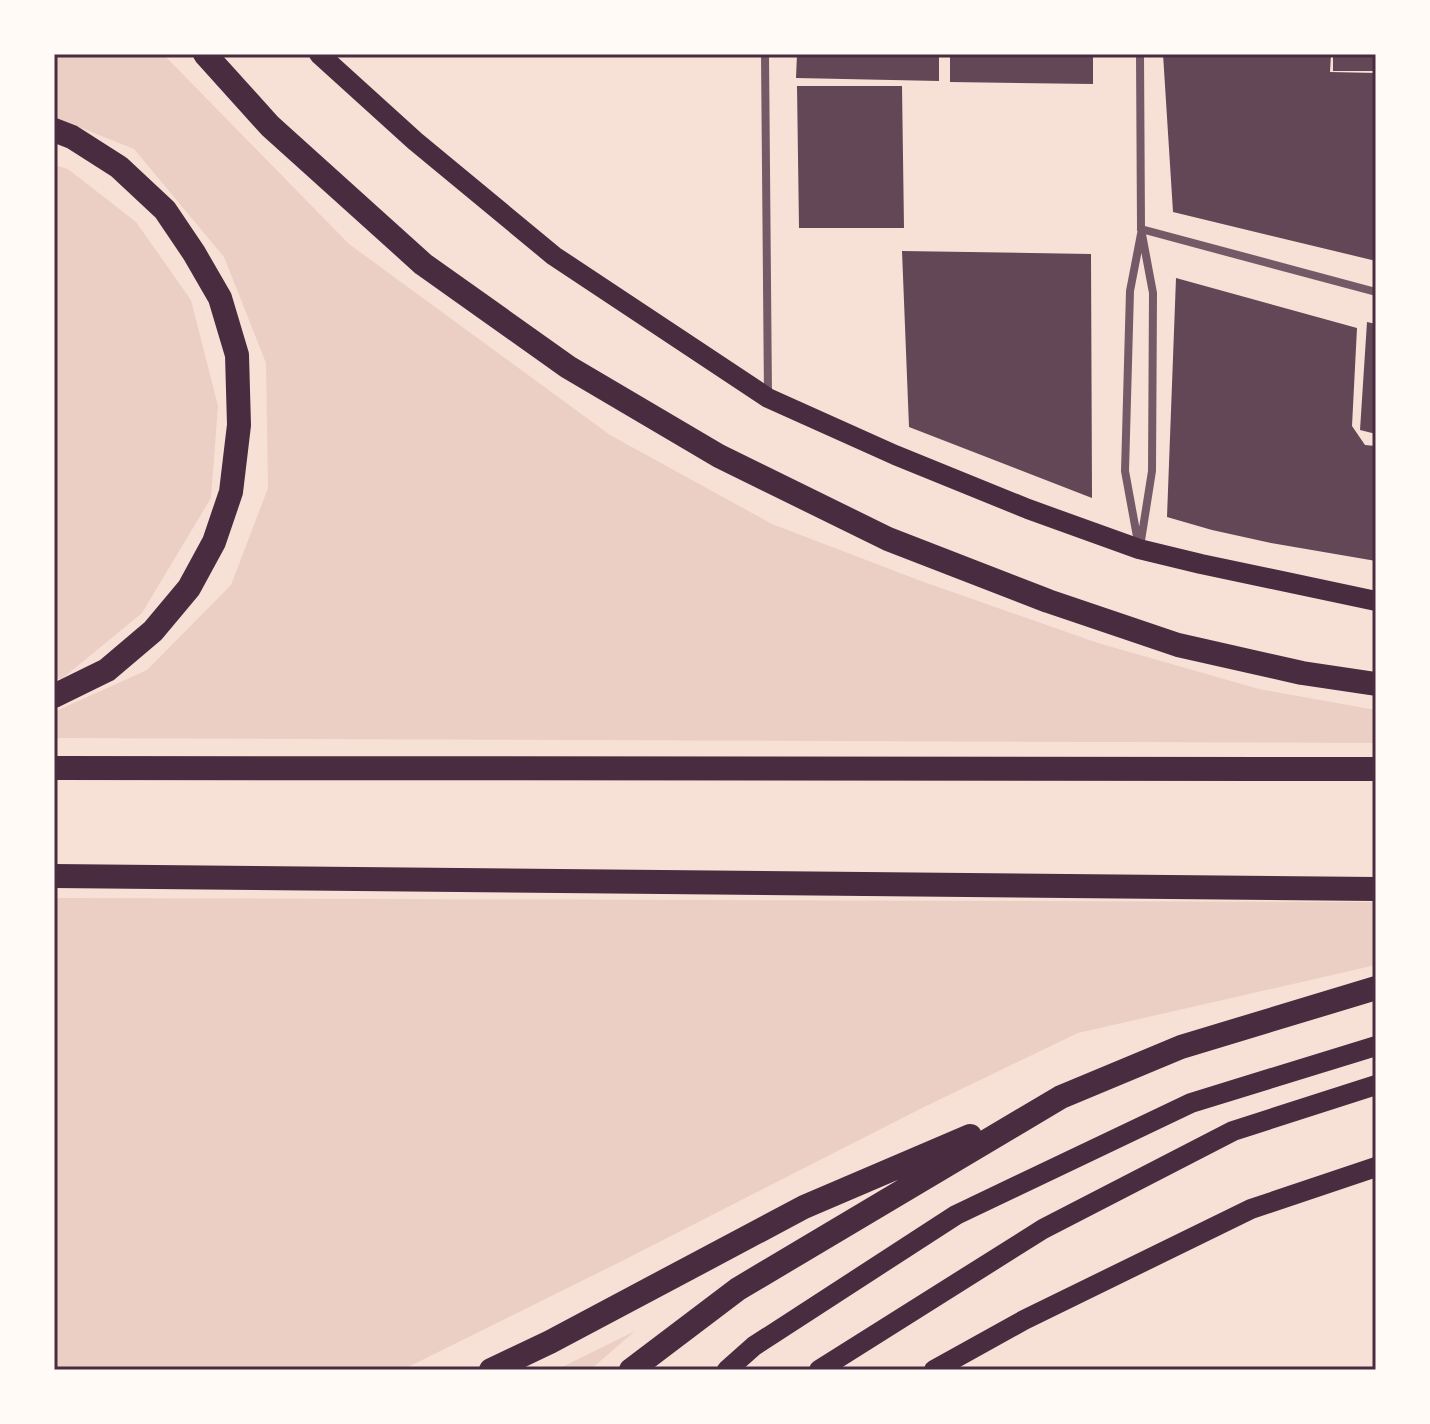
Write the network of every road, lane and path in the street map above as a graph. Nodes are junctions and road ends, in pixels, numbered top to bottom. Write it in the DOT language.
graph roads {
  1 [pos="205,54"];
  2 [pos="319,54"];
  3 [pos="765,54"];
  4 [pos="1140,54"];
  5 [pos="54,130"];
  6 [pos="1141,229"];
  7 [pos="1376,292"];
  8 [pos="768,398"];
  9 [pos="1139,549"];
  10 [pos="1376,601"];
  11 [pos="1376,684"];
  12 [pos="54,696"];
  13 [pos="54,768"];
  14 [pos="1376,769"];
  15 [pos="54,876"];
  16 [pos="1376,889"];
  17 [pos="1376,988"];
  18 [pos="1376,1046"];
  19 [pos="1376,1085"];
  20 [pos="1061,1097"];
  21 [pos="1376,1167"];
  22 [pos="491,1370"];
  23 [pos="631,1370"];
  24 [pos="727,1370"];
  25 [pos="819,1370"];
  26 [pos="934,1370"];
  1 -- 11 [label="highway"];
  2 -- 8 [label="main road"];
  3 -- 8 [label="street"];
  4 -- 6 [label="street"];
  5 -- 12 [label="highway"];
  6 -- 7 [label="street"];
  6 -- 9 [label="street"];
  6 -- 9 [label="street"];
  8 -- 9 [label="main road"];
  9 -- 10 [label="main road"];
  13 -- 14 [label="highway"];
  15 -- 16 [label="highway"];
  17 -- 20 [label="highway"];
  18 -- 24 [label="main road"];
  19 -- 25 [label="main road"];
  20 -- 22 [label="highway"];
  20 -- 23 [label="highway"];
  21 -- 26 [label="main road"];
}
